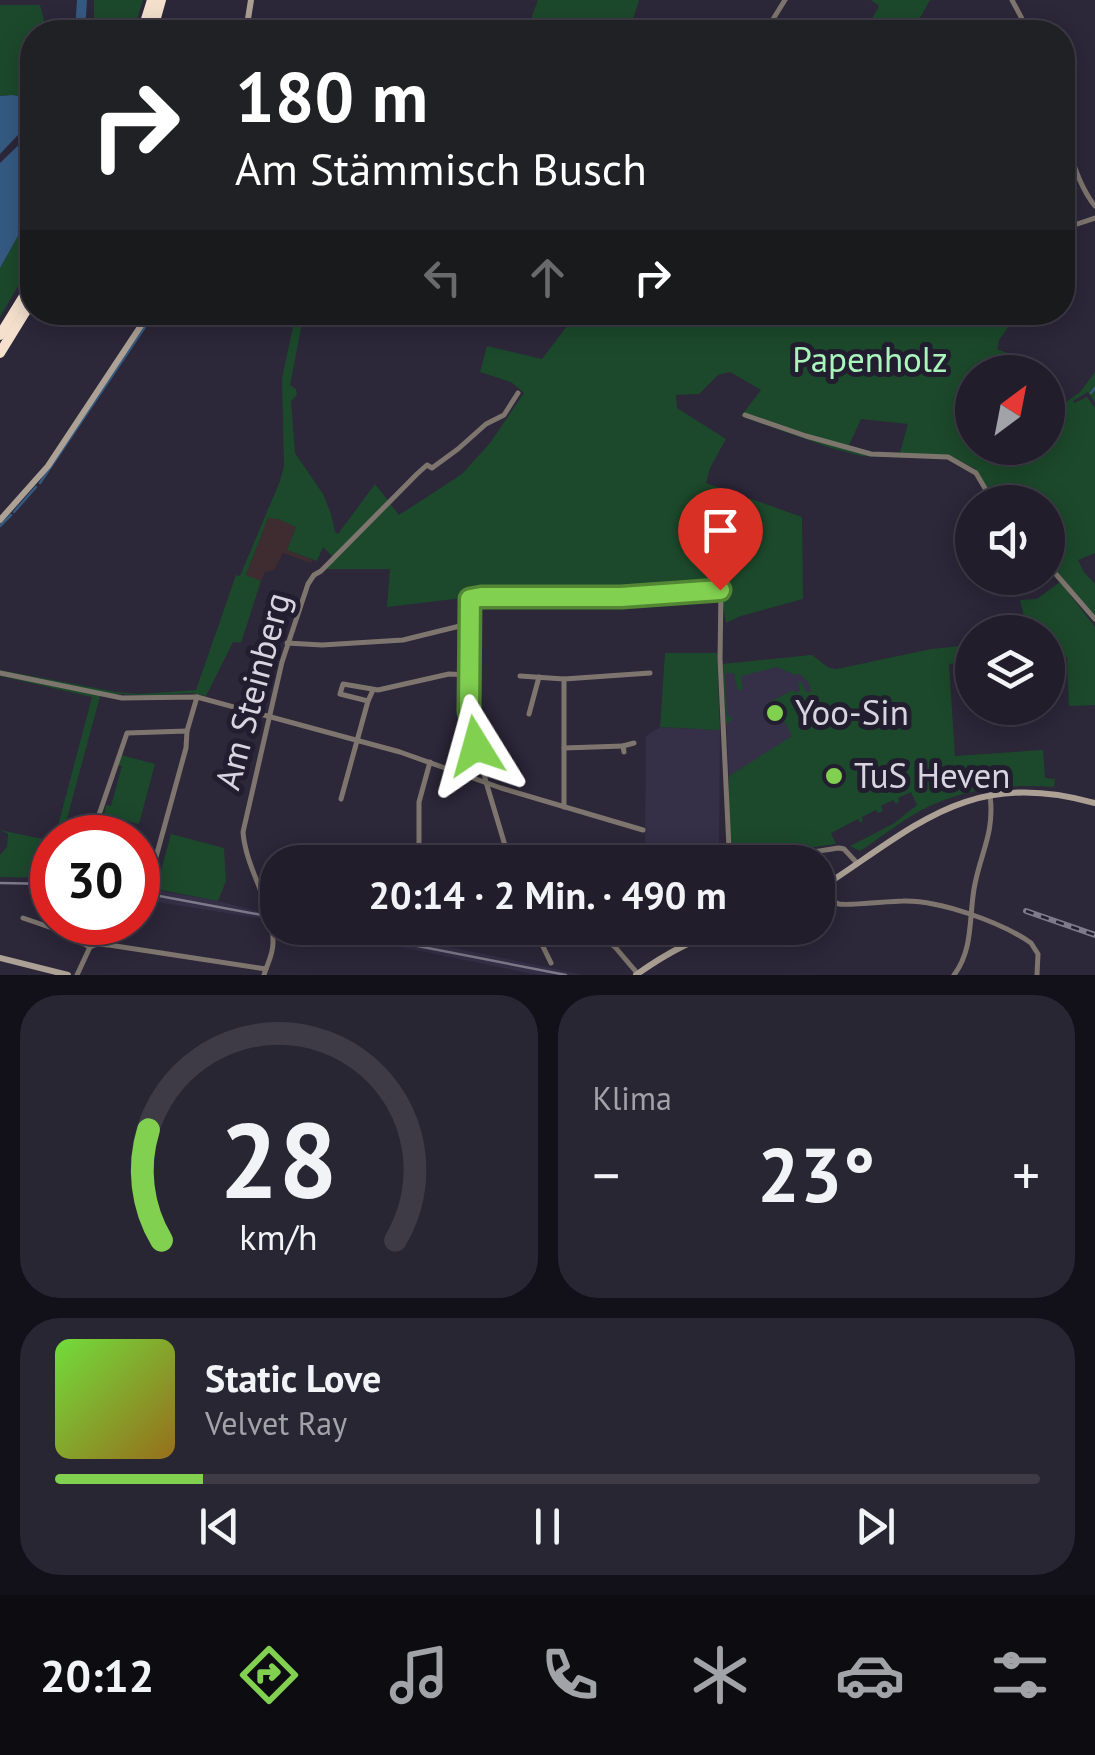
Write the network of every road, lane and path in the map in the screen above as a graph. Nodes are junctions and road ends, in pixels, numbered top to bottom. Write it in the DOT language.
graph roads {
  1 [pos="1075,165"];
  2 [pos="1095,206"];
  3 [pos="20,302"];
  4 [pos="20,320"];
  5 [pos="141,325"];
  6 [pos="0,335"];
  7 [pos="0,353"];
  8 [pos="518,393"];
  9 [pos="745,415"];
  10 [pos="983,485"];
  11 [pos="0,520"];
  12 [pos="1065,585"];
  13 [pos="1095,620"];
  14 [pos="468,624"];
  15 [pos="287,643"];
  16 [pos="0,673"];
  17 [pos="650,673"];
  18 [pos="469,675"];
  19 [pos="520,676"];
  20 [pos="539,677"];
  21 [pos="564,678"];
  22 [pos="373,690"];
  23 [pos="197,697"];
  24 [pos="368,701"];
  25 [pos="530,714"];
  26 [pos="270,716"];
  27 [pos="186,731"];
  28 [pos="358,740"];
  29 [pos="634,744"];
  30 [pos="564,748"];
  31 [pos="430,762"];
  32 [pos="486,782"];
  33 [pos="990,794"];
  34 [pos="341,799"];
  35 [pos="1095,802"];
  36 [pos="564,806"];
  37 [pos="99,815"];
  38 [pos="643,830"];
  39 [pos="160,843"];
  40 [pos="418,845"];
  41 [pos="505,845"];
  42 [pos="857,864"];
  43 [pos="835,879"];
  44 [pos="835,901"];
  45 [pos="970,915"];
  46 [pos="23,918"];
  47 [pos="543,945"];
  48 [pos="611,945"];
  49 [pos="683,945"];
  50 [pos="90,947"];
  51 [pos="0,958"];
  52 [pos="552,963"];
  53 [pos="265,972"];
  54 [pos="640,974"];
  55 [pos="68,975"];
  56 [pos="77,975"];
  57 [pos="954,975"];
  58 [pos="1038,975"];
  1 -- 2 [label="street"];
  3 -- 6 [label="highway"];
  4 -- 7 [label="highway"];
  5 -- 11 [label="street"];
  8 -- 15 [label="street, Am Steinberg"];
  9 -- 10 [label="street"];
  12 -- 13 [label="street"];
  14 -- 15 [label="street"];
  14 -- 18 [label="street"];
  14 -- 42 [label="street"];
  15 -- 26 [label="street, Am Steinberg"];
  16 -- 23 [label="street"];
  17 -- 21 [label="street"];
  18 -- 22 [label="street"];
  18 -- 32 [label="street"];
  19 -- 20 [label="street"];
  20 -- 21 [label="street"];
  20 -- 25 [label="street"];
  21 -- 30 [label="street"];
  22 -- 24 [label="street"];
  22 -- 24 [label="street"];
  23 -- 26 [label="street"];
  23 -- 27 [label="street"];
  24 -- 28 [label="street"];
  26 -- 28 [label="street"];
  26 -- 53 [label="street, Am Steinberg"];
  27 -- 37 [label="street"];
  27 -- 39 [label="street"];
  28 -- 31 [label="street"];
  28 -- 34 [label="street"];
  29 -- 30 [label="street"];
  30 -- 36 [label="street"];
  31 -- 32 [label="street"];
  31 -- 40 [label="street"];
  32 -- 36 [label="street"];
  32 -- 41 [label="street"];
  33 -- 35 [label="street"];
  33 -- 42 [label="street"];
  33 -- 45 [label="street"];
  36 -- 38 [label="street"];
  42 -- 43 [label="street"];
  44 -- 45 [label="street"];
  45 -- 57 [label="street"];
  45 -- 58 [label="street"];
  46 -- 50 [label="street"];
  47 -- 52 [label="street"];
  48 -- 54 [label="street"];
  49 -- 54 [label="street"];
  50 -- 53 [label="street"];
  50 -- 56 [label="street"];
  51 -- 55 [label="street"];
}
